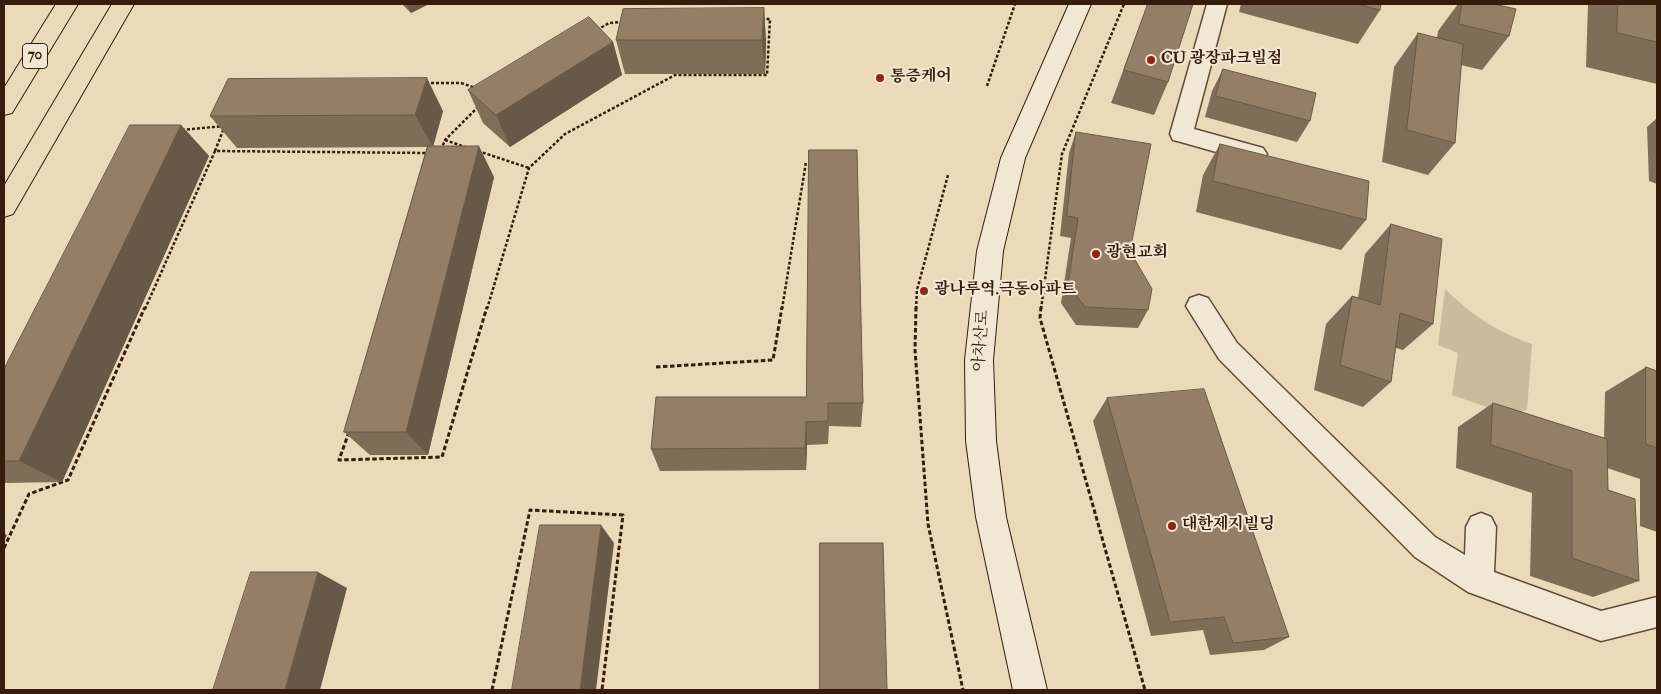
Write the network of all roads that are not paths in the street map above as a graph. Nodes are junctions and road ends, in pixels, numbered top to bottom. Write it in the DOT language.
graph roads {
  1 [pos="67,4"];
  2 [pos="123,4"];
  3 [pos="1080,4"];
  4 [pos="1218,4"];
  5 [pos="4,108"];
  6 [pos="1272,159"];
  7 [pos="4,207"];
  8 [pos="1200,306"];
  9 [pos="1481,527"];
  10 [pos="1479,581"];
  11 [pos="1657,612"];
  12 [pos="1030,690"];
  1 -- 5 [label="highway, 70"];
  2 -- 7 [label="highway"];
  3 -- 12 [label="main road, 아차산로"];
  4 -- 6 [label="street"];
  8 -- 10 [label="street"];
  9 -- 10 [label="street"];
  10 -- 11 [label="street"];
}
